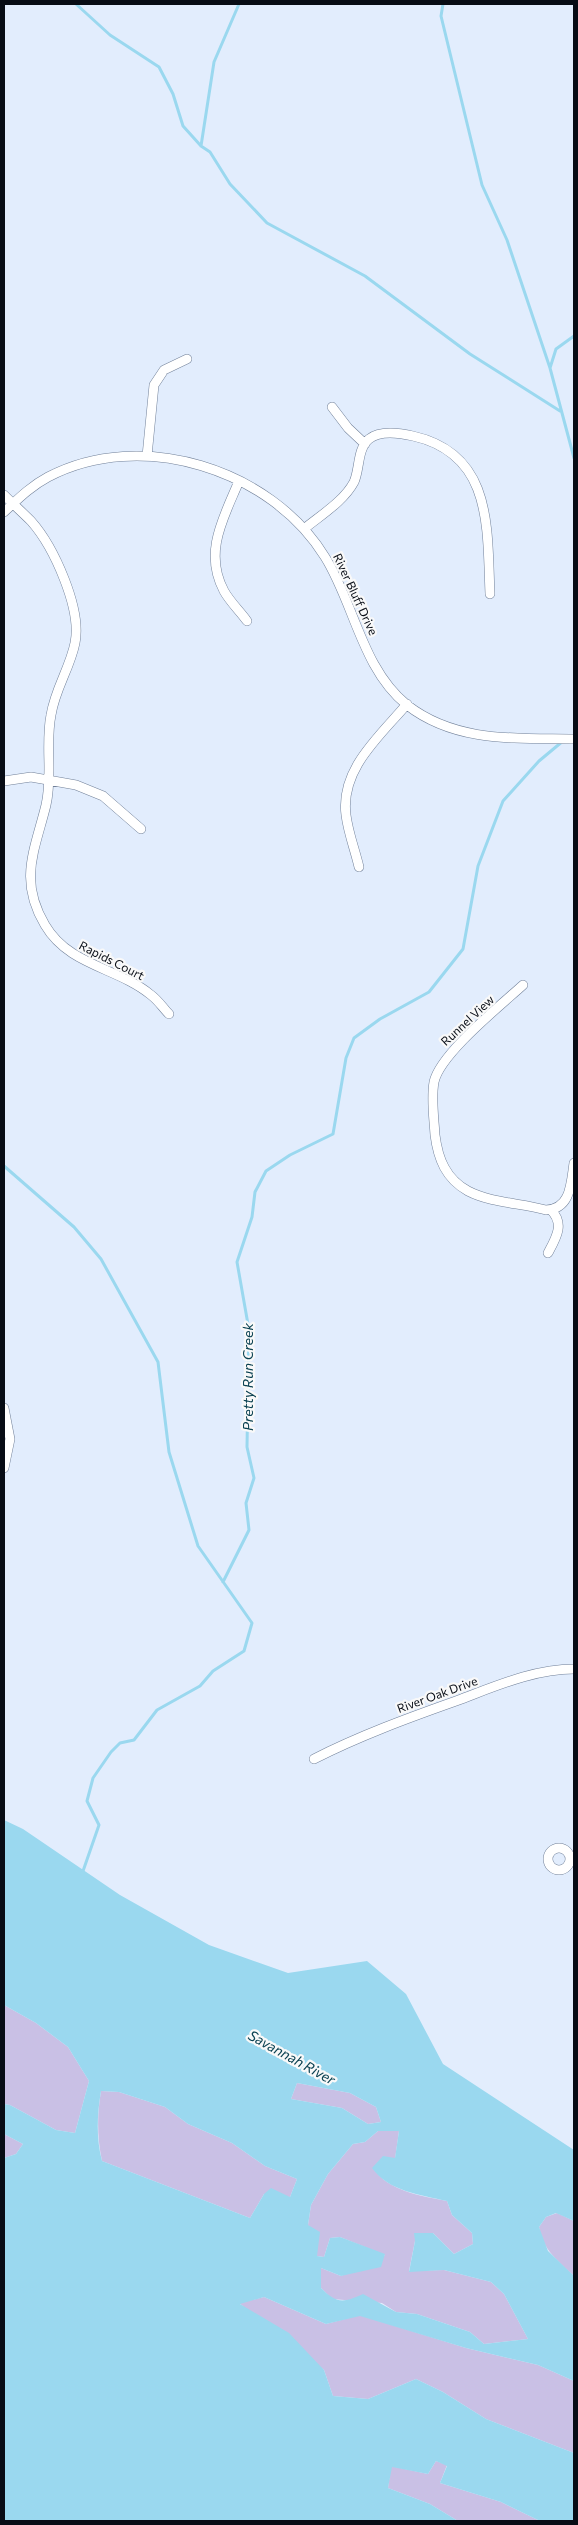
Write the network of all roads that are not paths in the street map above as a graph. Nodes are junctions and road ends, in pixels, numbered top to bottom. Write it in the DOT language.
graph roads {
  1 [pos="187,359"];
  2 [pos="332,407"];
  3 [pos="365,444"];
  4 [pos="147,456"];
  5 [pos="239,481"];
  6 [pos="4,495"];
  7 [pos="13,504"];
  8 [pos="4,512"];
  9 [pos="304,529"];
  10 [pos="490,594"];
  11 [pos="247,621"];
  12 [pos="407,704"];
  13 [pos="574,739"];
  14 [pos="4,781"];
  15 [pos="50,781"];
  16 [pos="141,829"];
  17 [pos="359,867"];
  18 [pos="523,985"];
  19 [pos="169,1014"];
  20 [pos="574,1163"];
  21 [pos="551,1210"];
  22 [pos="548,1254"];
  23 [pos="4,1408"];
  24 [pos="4,1468"];
  25 [pos="574,1669"];
  26 [pos="314,1759"];
  1 -- 4 [label="street"];
  2 -- 3 [label="street"];
  3 -- 9 [label="street"];
  3 -- 10 [label="street"];
  4 -- 5 [label="street, River Bluff Drive"];
  4 -- 7 [label="street, River Bluff Drive"];
  5 -- 9 [label="street, River Bluff Drive"];
  5 -- 11 [label="street"];
  6 -- 7 [label="street, Rapids Court"];
  7 -- 8 [label="street, River Bluff Drive"];
  7 -- 15 [label="street, Rapids Court"];
  9 -- 12 [label="street, River Bluff Drive"];
  12 -- 13 [label="street, River Bluff Drive"];
  12 -- 17 [label="street"];
  14 -- 15 [label="street"];
  15 -- 16 [label="street"];
  15 -- 19 [label="street, Rapids Court"];
  18 -- 21 [label="street, Runnel View"];
  20 -- 21 [label="street"];
  21 -- 22 [label="street"];
  23 -- 24 [label="street"];
  25 -- 26 [label="street, River Oak Drive"];
}
